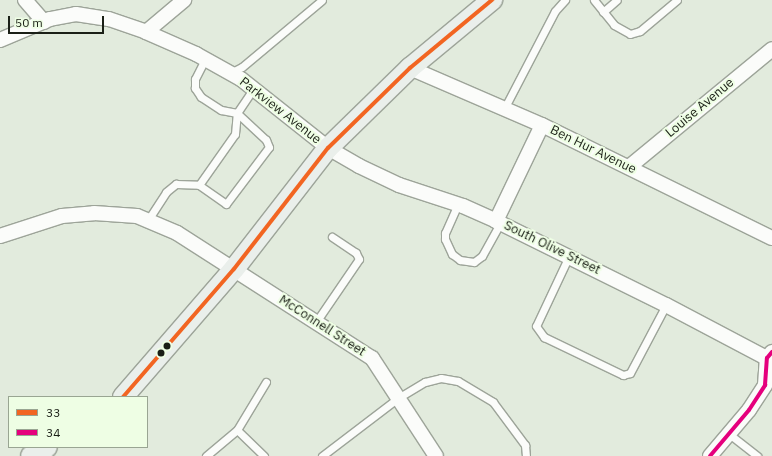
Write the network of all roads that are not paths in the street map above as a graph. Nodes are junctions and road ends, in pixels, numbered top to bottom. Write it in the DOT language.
graph roads {
  1 [pos="25,0"];
  2 [pos="184,0"];
  3 [pos="322,0"];
  4 [pos="492,0"];
  5 [pos="565,0"];
  6 [pos="594,0"];
  7 [pos="617,0"];
  8 [pos="677,0"];
  9 [pos="603,12"];
  10 [pos="44,22"];
  11 [pos="146,32"];
  12 [pos="0,40"];
  13 [pos="772,49"];
  14 [pos="204,59"];
  15 [pos="410,68"];
  16 [pos="230,73"];
  17 [pos="254,88"];
  18 [pos="504,109"];
  19 [pos="237,113"];
  20 [pos="542,125"];
  21 [pos="328,148"];
  22 [pos="629,167"];
  23 [pos="199,185"];
  24 [pos="458,204"];
  25 [pos="148,220"];
  26 [pos="498,222"];
  27 [pos="0,236"];
  28 [pos="332,237"];
  29 [pos="772,238"];
  30 [pos="568,256"];
  31 [pos="234,269"];
  32 [pos="666,304"];
  33 [pos="316,322"];
  34 [pos="770,357"];
  35 [pos="266,382"];
  36 [pos="124,396"];
  37 [pos="398,398"];
  38 [pos="237,430"];
  39 [pos="729,434"];
  40 [pos="206,456"];
  41 [pos="264,456"];
  42 [pos="322,456"];
  43 [pos="436,456"];
  44 [pos="526,456"];
  45 [pos="710,456"];
  46 [pos="757,456"];
  1 -- 10 [label="street"];
  2 -- 11 [label="street"];
  3 -- 16 [label="lane"];
  4 -- 15 [label="main road"];
  5 -- 18 [label="lane"];
  6 -- 9 [label="lane"];
  7 -- 9 [label="lane"];
  8 -- 9 [label="lane"];
  10 -- 11 [label="street, Parkview Avenue"];
  10 -- 12 [label="street, Parkview Avenue"];
  11 -- 14 [label="street, Parkview Avenue"];
  13 -- 22 [label="street, Louise Avenue"];
  14 -- 16 [label="street, Parkview Avenue"];
  14 -- 19 [label="lane"];
  15 -- 18 [label="street, Ben Hur Avenue"];
  15 -- 21 [label="main road"];
  16 -- 17 [label="street, Parkview Avenue"];
  17 -- 19 [label="lane"];
  17 -- 21 [label="street, Parkview Avenue"];
  18 -- 20 [label="street, Ben Hur Avenue"];
  19 -- 23 [label="lane"];
  19 -- 23 [label="lane"];
  20 -- 22 [label="street, Ben Hur Avenue"];
  20 -- 26 [label="street"];
  21 -- 24 [label="street, South Olive Street"];
  21 -- 31 [label="main road"];
  22 -- 29 [label="street, Ben Hur Avenue"];
  23 -- 25 [label="lane"];
  24 -- 26 [label="street, South Olive Street"];
  24 -- 26 [label="lane"];
  25 -- 27 [label="street, McConnell Street"];
  25 -- 31 [label="street, McConnell Street"];
  26 -- 30 [label="street, South Olive Street"];
  28 -- 33 [label="lane"];
  30 -- 32 [label="street, South Olive Street"];
  30 -- 32 [label="lane"];
  31 -- 33 [label="street, McConnell Street"];
  31 -- 36 [label="main road"];
  32 -- 34 [label="street, South Olive Street"];
  33 -- 37 [label="street, McConnell Street"];
  34 -- 39 [label="street"];
  35 -- 38 [label="lane"];
  37 -- 42 [label="lane"];
  37 -- 43 [label="street, McConnell Street"];
  37 -- 44 [label="lane"];
  38 -- 40 [label="lane"];
  38 -- 41 [label="lane"];
  39 -- 45 [label="street"];
  39 -- 46 [label="lane"];
}
